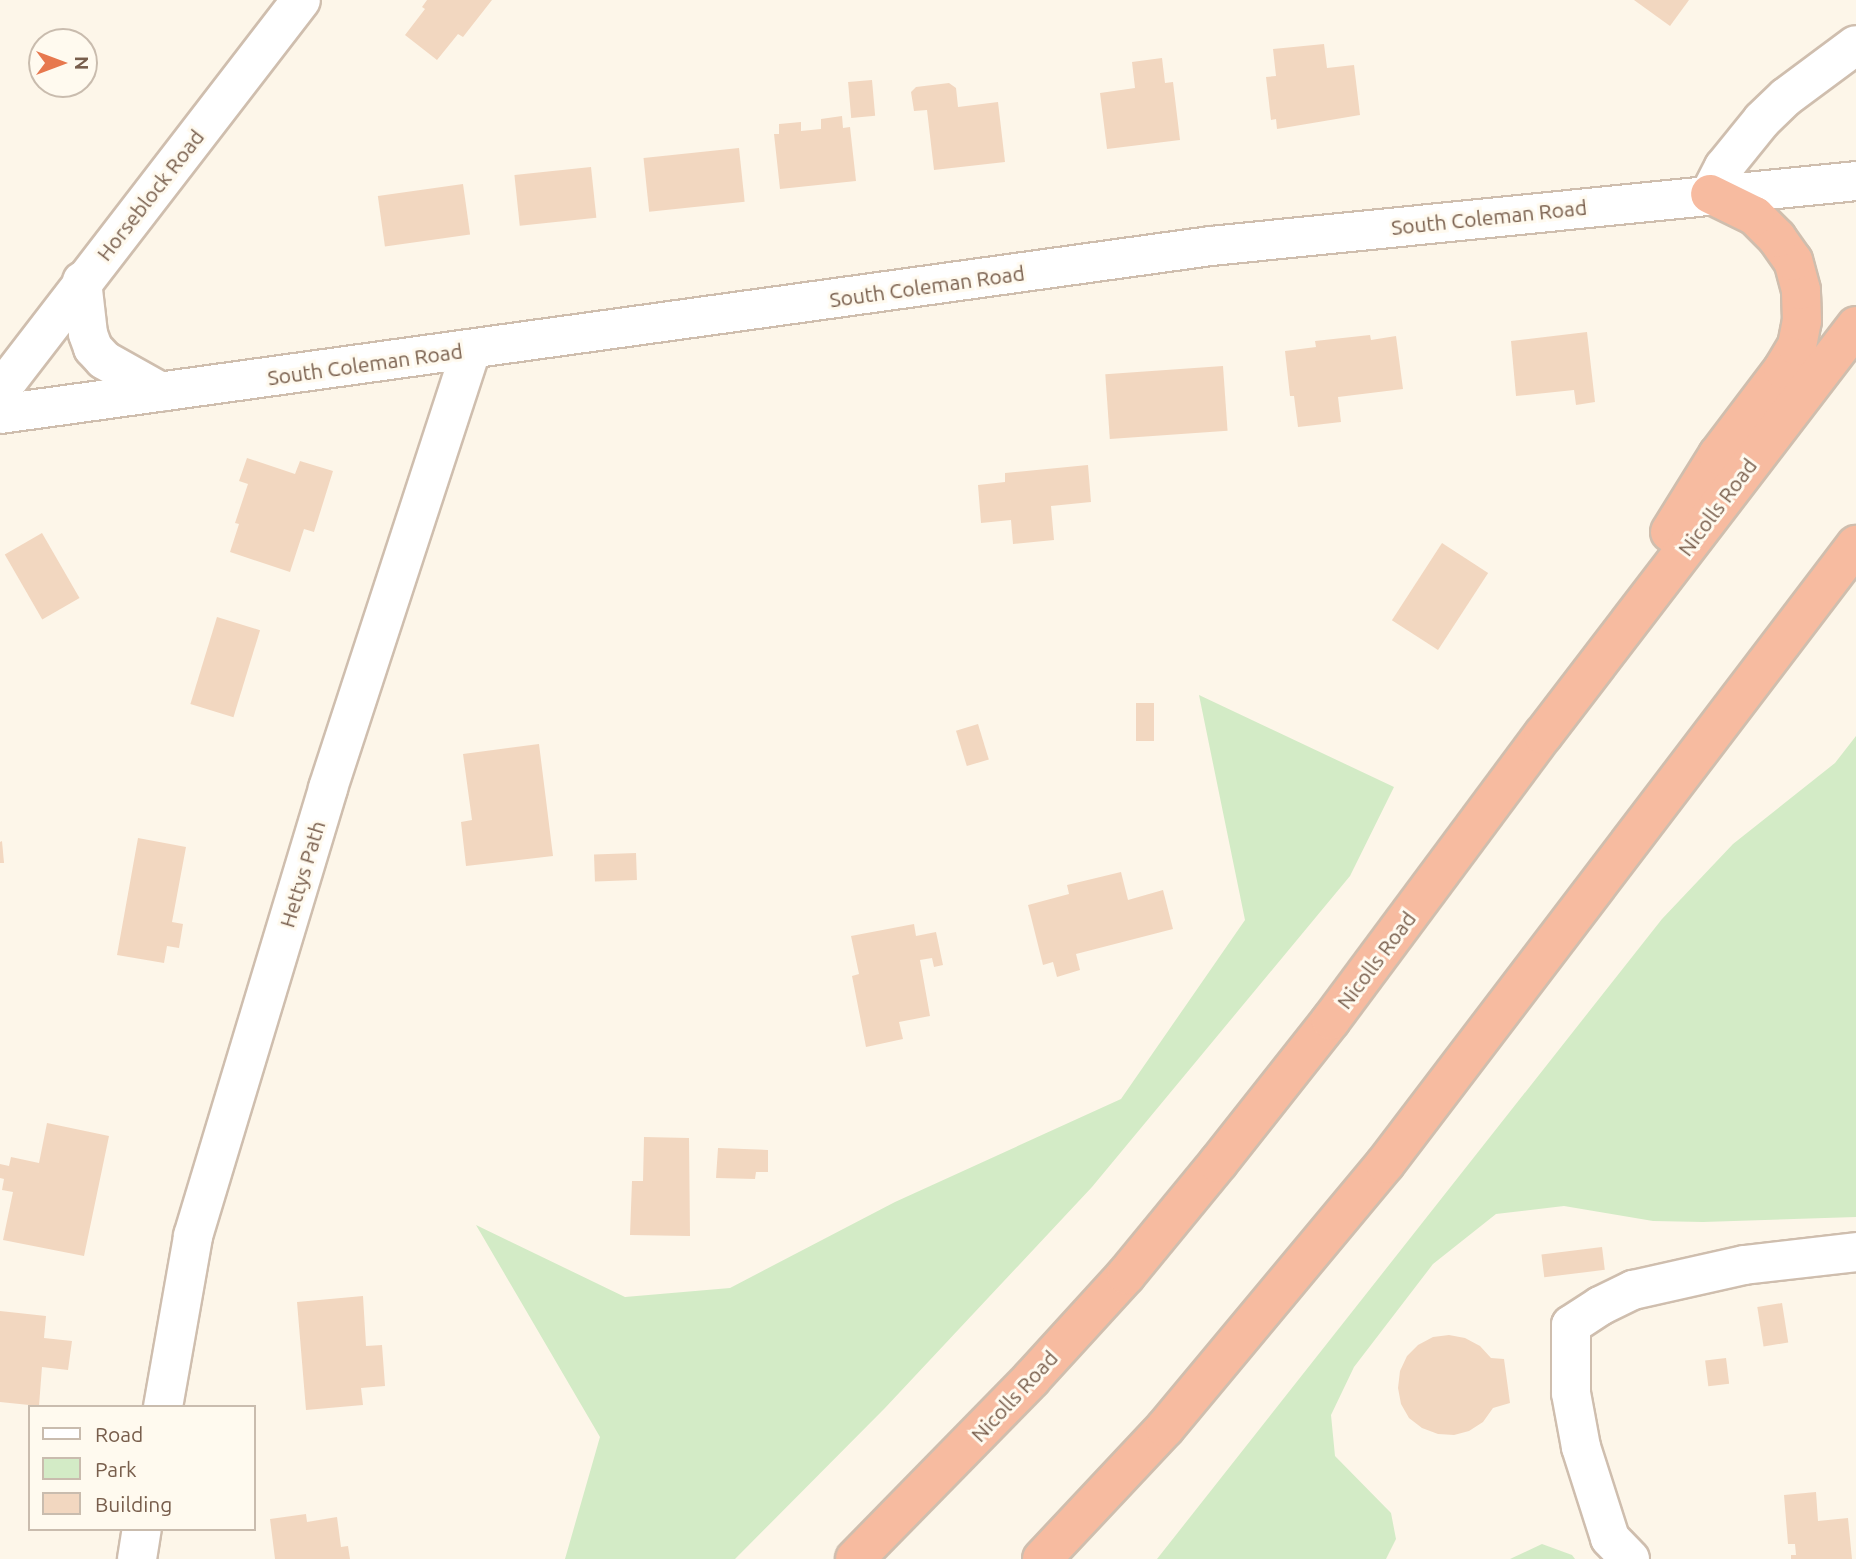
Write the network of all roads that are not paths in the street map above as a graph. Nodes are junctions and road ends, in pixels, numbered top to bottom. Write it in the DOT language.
graph roads {
  1 [pos="301,0"];
  2 [pos="1856,45"];
  3 [pos="1856,181"];
  4 [pos="1710,194"];
  5 [pos="82,281"];
  6 [pos="1856,326"];
  7 [pos="471,350"];
  8 [pos="4,378"];
  9 [pos="160,392"];
  10 [pos="0,414"];
  11 [pos="1856,545"];
  12 [pos="1543,734"];
  13 [pos="1856,1252"];
  14 [pos="163,1405"];
  15 [pos="142,1531"];
  16 [pos="137,1559"];
  17 [pos="855,1559"];
  18 [pos="1042,1559"];
  19 [pos="1630,1559"];
  1 -- 5 [label="street, Horseblock Road"];
  2 -- 4 [label="street"];
  3 -- 4 [label="street, South Coleman Road"];
  4 -- 7 [label="street, South Coleman Road"];
  4 -- 12 [label="highway"];
  5 -- 8 [label="street, Horseblock Road"];
  5 -- 9 [label="street"];
  6 -- 12 [label="highway, Nicolls Road"];
  7 -- 9 [label="street, South Coleman Road"];
  7 -- 14 [label="street, Hettys Path"];
  9 -- 10 [label="street, South Coleman Road"];
  11 -- 18 [label="highway"];
  12 -- 17 [label="highway, Nicolls Road"];
  13 -- 19 [label="street"];
  15 -- 16 [label="street"];
}
